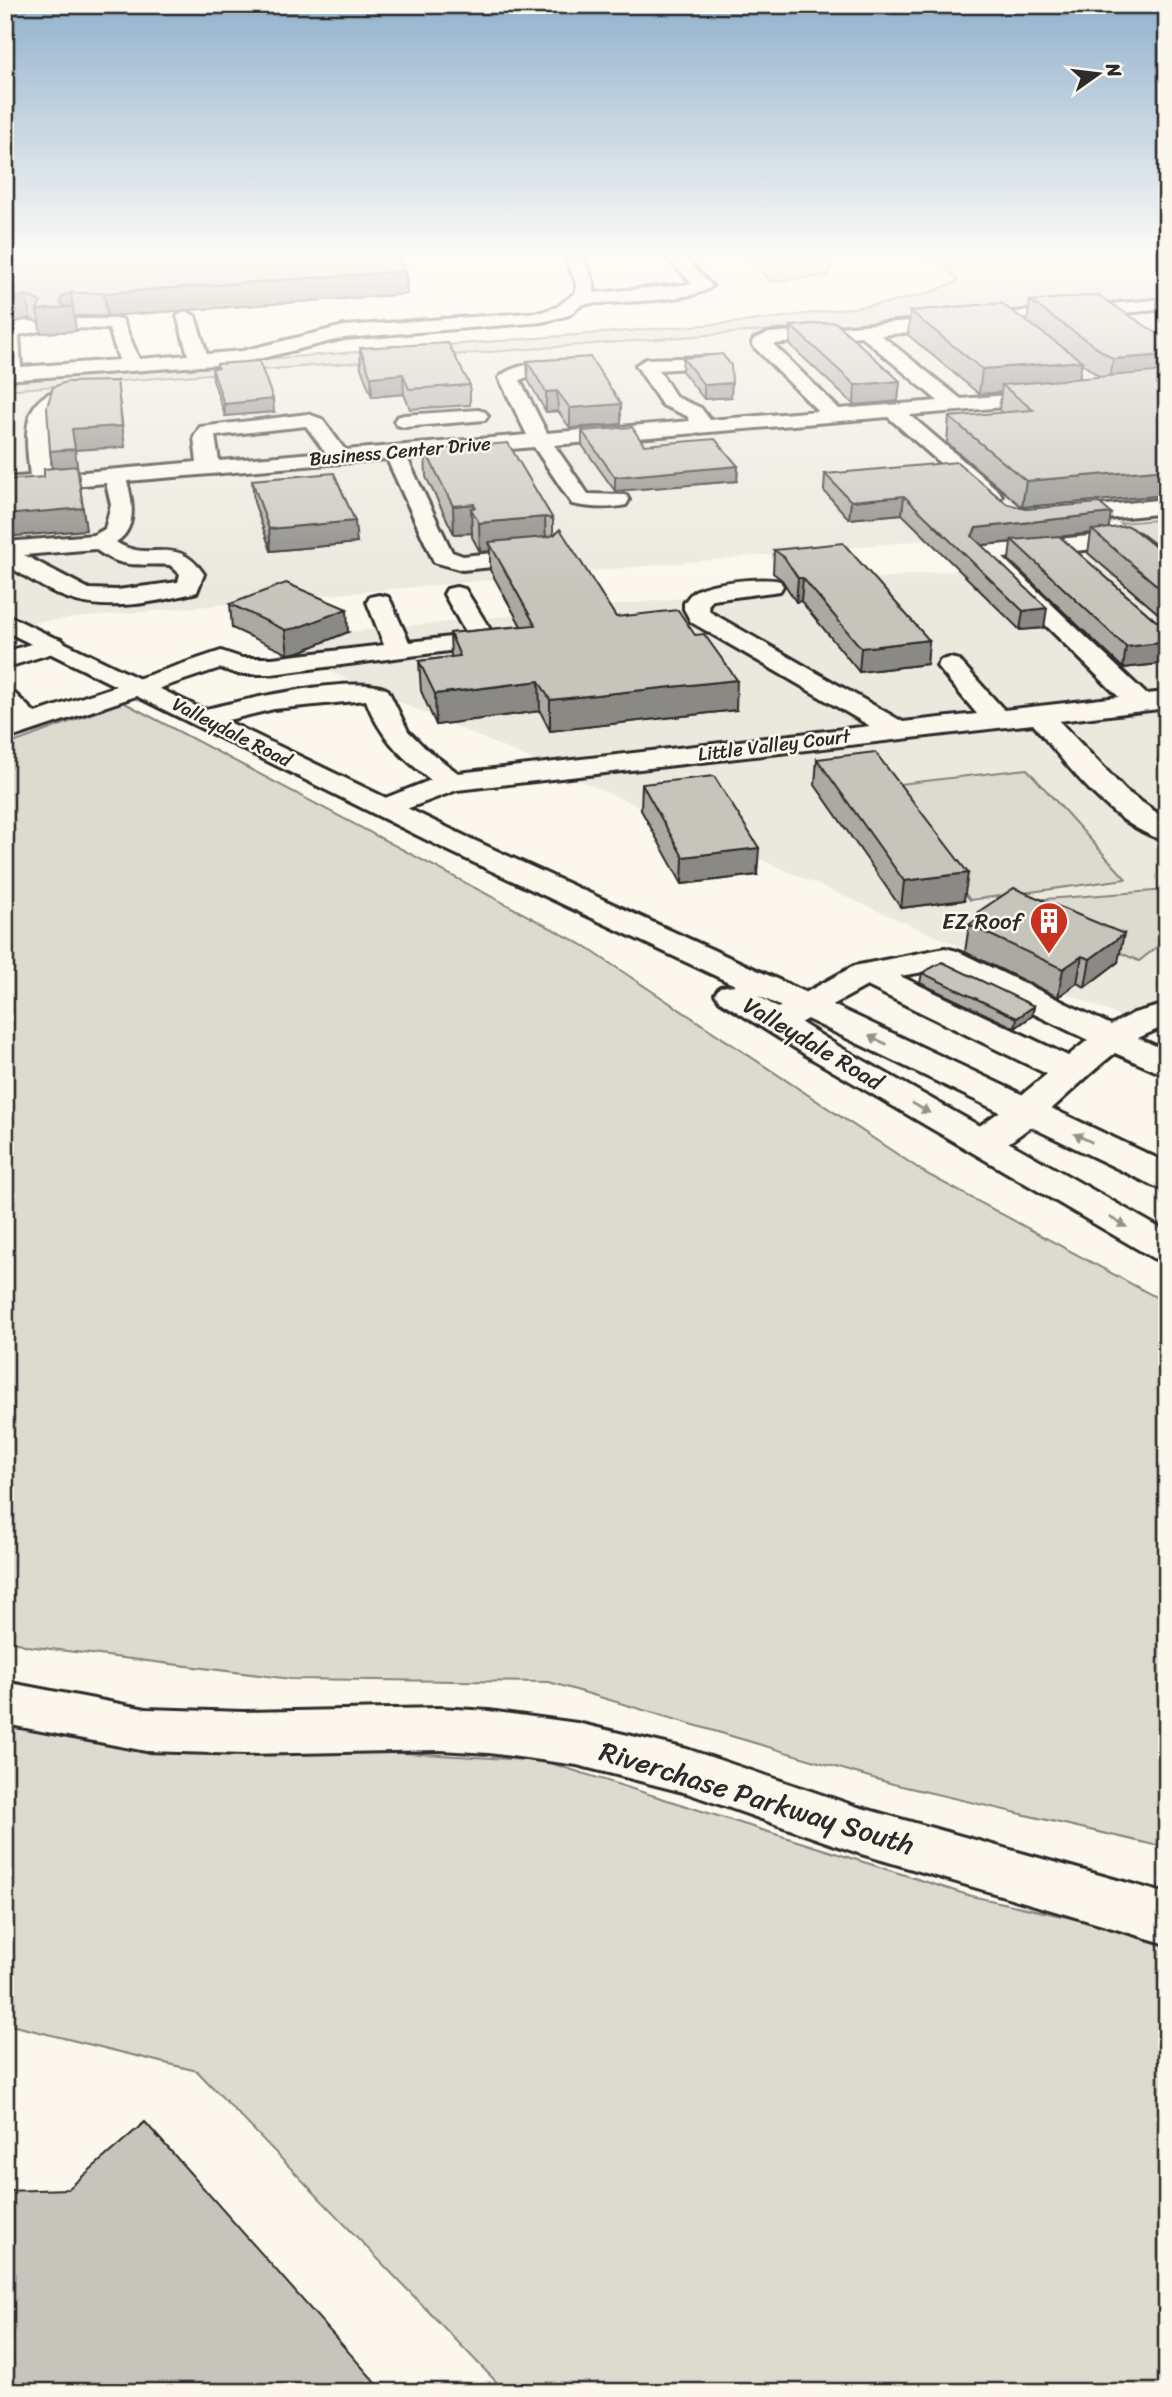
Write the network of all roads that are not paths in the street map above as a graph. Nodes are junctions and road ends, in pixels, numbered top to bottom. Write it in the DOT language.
graph roads {
  1 [pos="91,368"];
  2 [pos="559,368"];
  3 [pos="648,368"];
  4 [pos="786,368"];
  5 [pos="911,368"];
  6 [pos="9,374"];
  7 [pos="108,391"];
  8 [pos="1076,395"];
  9 [pos="956,405"];
  10 [pos="892,410"];
  11 [pos="834,415"];
  12 [pos="478,416"];
  13 [pos="704,426"];
  14 [pos="613,433"];
  15 [pos="540,440"];
  16 [pos="502,443"];
  17 [pos="334,448"];
  18 [pos="421,450"];
  19 [pos="394,452"];
  20 [pos="629,454"];
  21 [pos="207,458"];
  22 [pos="582,461"];
  23 [pos="555,463"];
  24 [pos="515,464"];
  25 [pos="41,482"];
  26 [pos="116,482"];
  27 [pos="5,485"];
  28 [pos="5,497"];
  29 [pos="618,500"];
  30 [pos="1003,506"];
  31 [pos="1167,506"];
  32 [pos="1034,518"];
  33 [pos="100,542"];
  34 [pos="1062,545"];
  35 [pos="5,552"];
  36 [pos="546,555"];
  37 [pos="1082,563"];
  38 [pos="1167,568"];
  39 [pos="771,586"];
  40 [pos="456,594"];
  41 [pos="379,602"];
  42 [pos="5,621"];
  43 [pos="53,645"];
  44 [pos="400,650"];
  45 [pos="5,660"];
  46 [pos="950,666"];
  47 [pos="139,685"];
  48 [pos="5,700"];
  49 [pos="1158,708"];
  50 [pos="204,718"];
  51 [pos="997,719"];
  52 [pos="31,724"];
  53 [pos="1047,724"];
  54 [pos="897,730"];
  55 [pos="5,732"];
  56 [pos="452,782"];
  57 [pos="385,808"];
  58 [pos="1167,832"];
  59 [pos="866,973"];
  60 [pos="792,1014"];
  61 [pos="1167,1014"];
  62 [pos="1113,1039"];
  63 [pos="1167,1065"];
  64 [pos="1072,1073"];
  65 [pos="1025,1111"];
  66 [pos="981,1142"];
  67 [pos="1167,1178"];
  68 [pos="1167,1249"];
  69 [pos="5,1703"];
  70 [pos="1167,1919"];
  1 -- 6 [label="main road"];
  2 -- 15 [label="main road"];
  3 -- 13 [label="main road"];
  4 -- 11 [label="main road"];
  5 -- 9 [label="main road"];
  7 -- 25 [label="main road"];
  8 -- 9 [label="main road, Business Center Drive"];
  9 -- 10 [label="main road, Business Center Drive"];
  10 -- 11 [label="main road, Business Center Drive"];
  10 -- 30 [label="main road"];
  11 -- 13 [label="main road, Business Center Drive"];
  12 -- 18 [label="main road"];
  13 -- 14 [label="main road, Business Center Drive"];
  14 -- 15 [label="main road, Business Center Drive"];
  14 -- 20 [label="main road"];
  15 -- 16 [label="main road, Business Center Drive"];
  15 -- 23 [label="main road"];
  16 -- 18 [label="main road, Business Center Drive"];
  16 -- 24 [label="main road"];
  17 -- 19 [label="main road, Business Center Drive"];
  17 -- 21 [label="main road, Business Center Drive"];
  17 -- 21 [label="main road"];
  18 -- 19 [label="main road, Business Center Drive"];
  19 -- 36 [label="main road"];
  21 -- 26 [label="main road, Business Center Drive"];
  22 -- 23 [label="main road"];
  23 -- 29 [label="main road"];
  25 -- 26 [label="main road, Business Center Drive"];
  25 -- 27 [label="main road, Business Center Drive"];
  26 -- 28 [label="main road"];
  26 -- 33 [label="main road"];
  31 -- 32 [label="main road"];
  33 -- 35 [label="main road"];
  33 -- 35 [label="main road"];
  34 -- 37 [label="main road"];
  34 -- 38 [label="main road"];
  34 -- 49 [label="main road"];
  39 -- 54 [label="main road"];
  40 -- 44 [label="main road"];
  41 -- 44 [label="main road"];
  42 -- 43 [label="main road, Valleydale Road"];
  43 -- 45 [label="main road"];
  43 -- 47 [label="main road, Valleydale Road"];
  44 -- 47 [label="main road"];
  46 -- 51 [label="main road"];
  47 -- 50 [label="main road, Valleydale Road"];
  47 -- 52 [label="main road"];
  48 -- 52 [label="main road"];
  49 -- 53 [label="main road, Little Valley Court"];
  50 -- 56 [label="main road"];
  50 -- 57 [label="main road, Valleydale Road"];
  51 -- 53 [label="main road, Little Valley Court"];
  51 -- 54 [label="main road, Little Valley Court"];
  52 -- 55 [label="main road"];
  53 -- 58 [label="main road"];
  54 -- 56 [label="main road, Little Valley Court"];
  56 -- 57 [label="main road, Little Valley Court"];
  57 -- 60 [label="main road, Valleydale Road"];
  59 -- 60 [label="main road"];
  59 -- 62 [label="main road"];
  59 -- 64 [label="main road"];
  65 -- 60 [label="main road, Valleydale Road, one-way"];
  60 -- 66 [label="main road, Valleydale Road, one-way"];
  61 -- 62 [label="main road"];
  62 -- 63 [label="main road"];
  62 -- 64 [label="main road"];
  64 -- 65 [label="main road"];
  65 -- 66 [label="main road"];
  67 -- 65 [label="main road, Valleydale Road, one-way"];
  66 -- 68 [label="main road, Valleydale Road, one-way"];
  69 -- 70 [label="main road, Riverchase Parkway South"];
}
